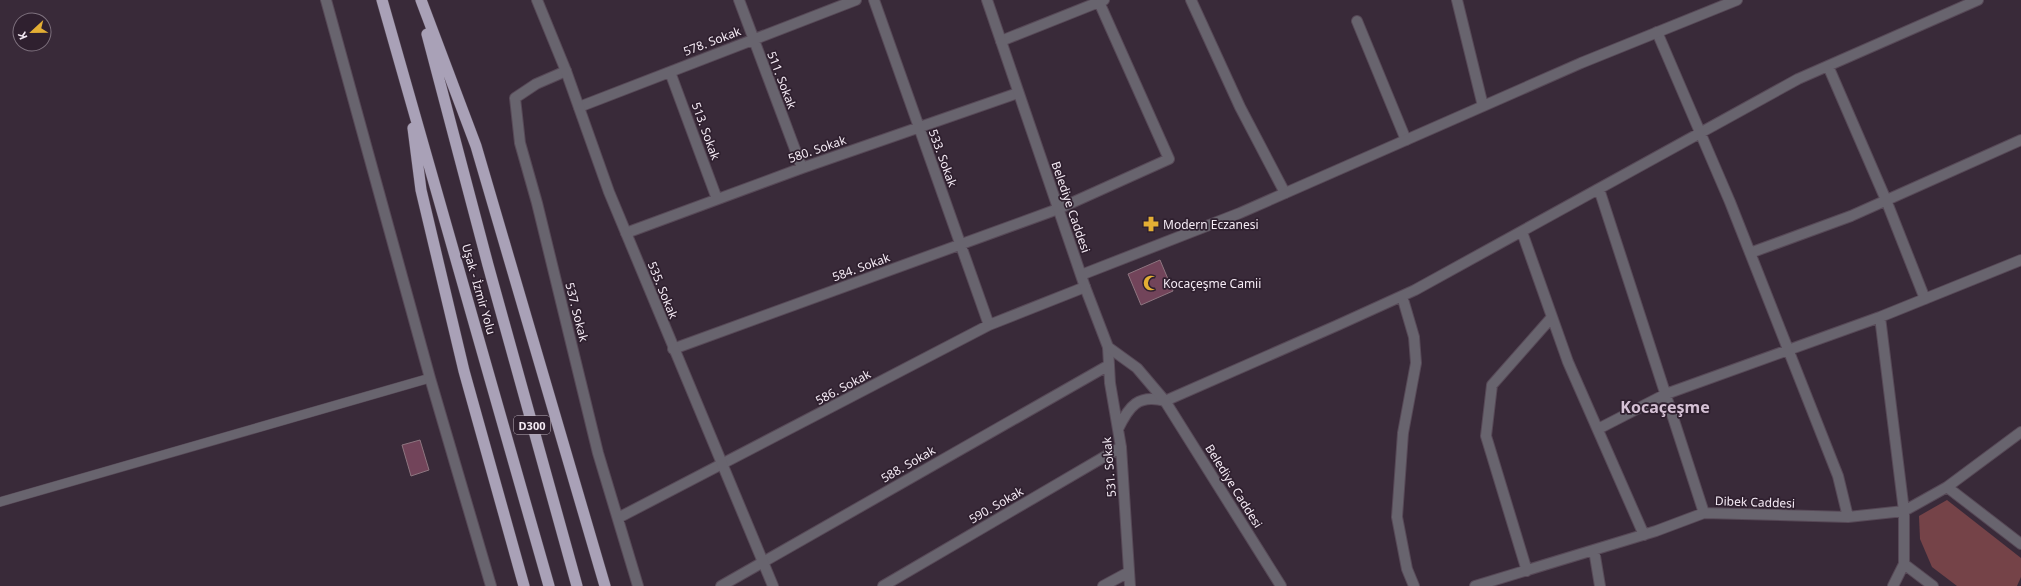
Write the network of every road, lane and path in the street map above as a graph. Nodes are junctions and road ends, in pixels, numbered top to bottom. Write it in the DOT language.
graph roads {
  1 [pos="326,0"];
  2 [pos="382,0"];
  3 [pos="420,0"];
  4 [pos="537,0"];
  5 [pos="739,0"];
  6 [pos="856,0"];
  7 [pos="874,0"];
  8 [pos="987,0"];
  9 [pos="1191,0"];
  10 [pos="1457,0"];
  11 [pos="1737,0"];
  12 [pos="1978,0"];
  13 [pos="1102,1"];
  14 [pos="1356,21"];
  15 [pos="1657,32"];
  16 [pos="753,39"];
  17 [pos="1001,41"];
  18 [pos="1828,66"];
  19 [pos="566,72"];
  20 [pos="670,72"];
  21 [pos="1018,93"];
  22 [pos="409,94"];
  23 [pos="1483,106"];
  24 [pos="579,107"];
  25 [pos="919,128"];
  26 [pos="1700,133"];
  27 [pos="1406,140"];
  28 [pos="2021,140"];
  29 [pos="802,168"];
  30 [pos="1598,189"];
  31 [pos="1285,193"];
  32 [pos="717,199"];
  33 [pos="1886,200"];
  34 [pos="1058,209"];
  35 [pos="1522,232"];
  36 [pos="626,233"];
  37 [pos="960,245"];
  38 [pos="1750,253"];
  39 [pos="2021,260"];
  40 [pos="1081,274"];
  41 [pos="1085,287"];
  42 [pos="1402,296"];
  43 [pos="1925,299"];
  44 [pos="1552,317"];
  45 [pos="1880,317"];
  46 [pos="989,325"];
  47 [pos="1108,348"];
  48 [pos="673,349"];
  49 [pos="1789,351"];
  50 [pos="1109,365"];
  51 [pos="430,378"];
  52 [pos="1666,394"];
  53 [pos="1165,400"];
  54 [pos="1118,429"];
  55 [pos="1598,429"];
  56 [pos="2021,432"];
  57 [pos="1121,447"];
  58 [pos="722,465"];
  59 [pos="1947,487"];
  60 [pos="0,502"];
  61 [pos="1904,511"];
  62 [pos="1704,513"];
  63 [pos="1848,517"];
  64 [pos="618,518"];
  65 [pos="1644,535"];
  66 [pos="2021,544"];
  67 [pos="1594,550"];
  68 [pos="763,562"];
  69 [pos="1904,564"];
  70 [pos="1527,571"];
  71 [pos="1129,572"];
  72 [pos="491,586"];
  73 [pos="524,586"];
  74 [pos="549,586"];
  75 [pos="577,586"];
  76 [pos="605,586"];
  77 [pos="638,586"];
  78 [pos="721,586"];
  79 [pos="773,586"];
  80 [pos="884,586"];
  81 [pos="1103,586"];
  82 [pos="1130,586"];
  83 [pos="1281,586"];
  84 [pos="1414,586"];
  85 [pos="1478,586"];
  86 [pos="1600,586"];
  87 [pos="1893,586"];
  88 [pos="1933,586"];
  1 -- 51 [label="street"];
  2 -- 22 [label="highway, Uşak - İzmir Yolu / D300"];
  3 -- 75 [label="highway, Uşak - İzmir Yolu / D300"];
  3 -- 76 [label="highway"];
  4 -- 19 [label="street, 535. Sokak"];
  5 -- 16 [label="street, 511. Sokak"];
  6 -- 16 [label="street, 578. Sokak"];
  7 -- 25 [label="street, 533. Sokak"];
  8 -- 17 [label="street, Belediye Caddesi"];
  9 -- 31 [label="street"];
  10 -- 23 [label="street"];
  11 -- 15 [label="street"];
  12 -- 18 [label="street"];
  13 -- 17 [label="street"];
  13 -- 34 [label="street, 584. Sokak"];
  14 -- 27 [label="street"];
  15 -- 23 [label="street"];
  15 -- 26 [label="street"];
  16 -- 20 [label="street, 578. Sokak"];
  16 -- 29 [label="street, 511. Sokak"];
  17 -- 21 [label="street, Belediye Caddesi"];
  18 -- 26 [label="street"];
  18 -- 33 [label="street"];
  19 -- 24 [label="street, 535. Sokak"];
  19 -- 64 [label="street, 537. Sokak"];
  20 -- 24 [label="street, 578. Sokak"];
  20 -- 32 [label="street, 513. Sokak"];
  21 -- 25 [label="street, 580. Sokak"];
  21 -- 34 [label="street, Belediye Caddesi"];
  22 -- 73 [label="highway"];
  22 -- 74 [label="highway, Uşak - İzmir Yolu / D300"];
  23 -- 27 [label="street"];
  24 -- 36 [label="street, 535. Sokak"];
  25 -- 29 [label="street, 580. Sokak"];
  25 -- 37 [label="street, 533. Sokak"];
  26 -- 30 [label="street"];
  26 -- 38 [label="street"];
  27 -- 31 [label="street"];
  28 -- 33 [label="street"];
  29 -- 32 [label="street, 580. Sokak"];
  30 -- 35 [label="street"];
  30 -- 52 [label="street"];
  31 -- 40 [label="street"];
  32 -- 36 [label="street, 580. Sokak"];
  33 -- 38 [label="street"];
  33 -- 43 [label="street"];
  34 -- 37 [label="street, 584. Sokak"];
  34 -- 40 [label="street, Belediye Caddesi"];
  35 -- 42 [label="street"];
  35 -- 44 [label="street"];
  36 -- 48 [label="street, 535. Sokak"];
  37 -- 46 [label="street, 533. Sokak"];
  37 -- 48 [label="street, 584. Sokak"];
  38 -- 49 [label="street"];
  39 -- 43 [label="street"];
  40 -- 41 [label="street, Belediye Caddesi"];
  41 -- 46 [label="street, 586. Sokak"];
  41 -- 47 [label="street, Belediye Caddesi"];
  42 -- 53 [label="street"];
  42 -- 84 [label="street"];
  43 -- 45 [label="street"];
  44 -- 55 [label="street"];
  44 -- 70 [label="street"];
  45 -- 49 [label="street"];
  45 -- 61 [label="street"];
  46 -- 58 [label="street, 586. Sokak"];
  47 -- 50 [label="street, 531. Sokak"];
  47 -- 53 [label="street, Belediye Caddesi"];
  48 -- 58 [label="street, 535. Sokak"];
  49 -- 52 [label="street"];
  49 -- 63 [label="street"];
  50 -- 54 [label="street, 531. Sokak"];
  50 -- 68 [label="street, 588. Sokak"];
  51 -- 60 [label="lane"];
  51 -- 72 [label="street"];
  52 -- 55 [label="street"];
  52 -- 62 [label="street"];
  53 -- 54 [label="street"];
  53 -- 83 [label="street, Belediye Caddesi"];
  54 -- 57 [label="street, 531. Sokak"];
  55 -- 65 [label="street"];
  56 -- 59 [label="street, Dibek Caddesi"];
  57 -- 71 [label="street, 531. Sokak"];
  57 -- 80 [label="street, 590. Sokak"];
  58 -- 64 [label="street, 586. Sokak"];
  58 -- 68 [label="street, 535. Sokak"];
  59 -- 61 [label="street, Dibek Caddesi"];
  59 -- 66 [label="street"];
  61 -- 63 [label="street, Dibek Caddesi"];
  61 -- 69 [label="street"];
  62 -- 63 [label="street, Dibek Caddesi"];
  62 -- 65 [label="street, Dibek Caddesi"];
  64 -- 77 [label="street, 537. Sokak"];
  65 -- 67 [label="street, Dibek Caddesi"];
  67 -- 70 [label="street, Dibek Caddesi"];
  67 -- 86 [label="street"];
  68 -- 78 [label="street, 588. Sokak"];
  68 -- 79 [label="street, 535. Sokak"];
  69 -- 87 [label="street"];
  69 -- 88 [label="street"];
  70 -- 85 [label="street, Dibek Caddesi"];
  71 -- 81 [label="street"];
  71 -- 82 [label="street, 531. Sokak"];
}
